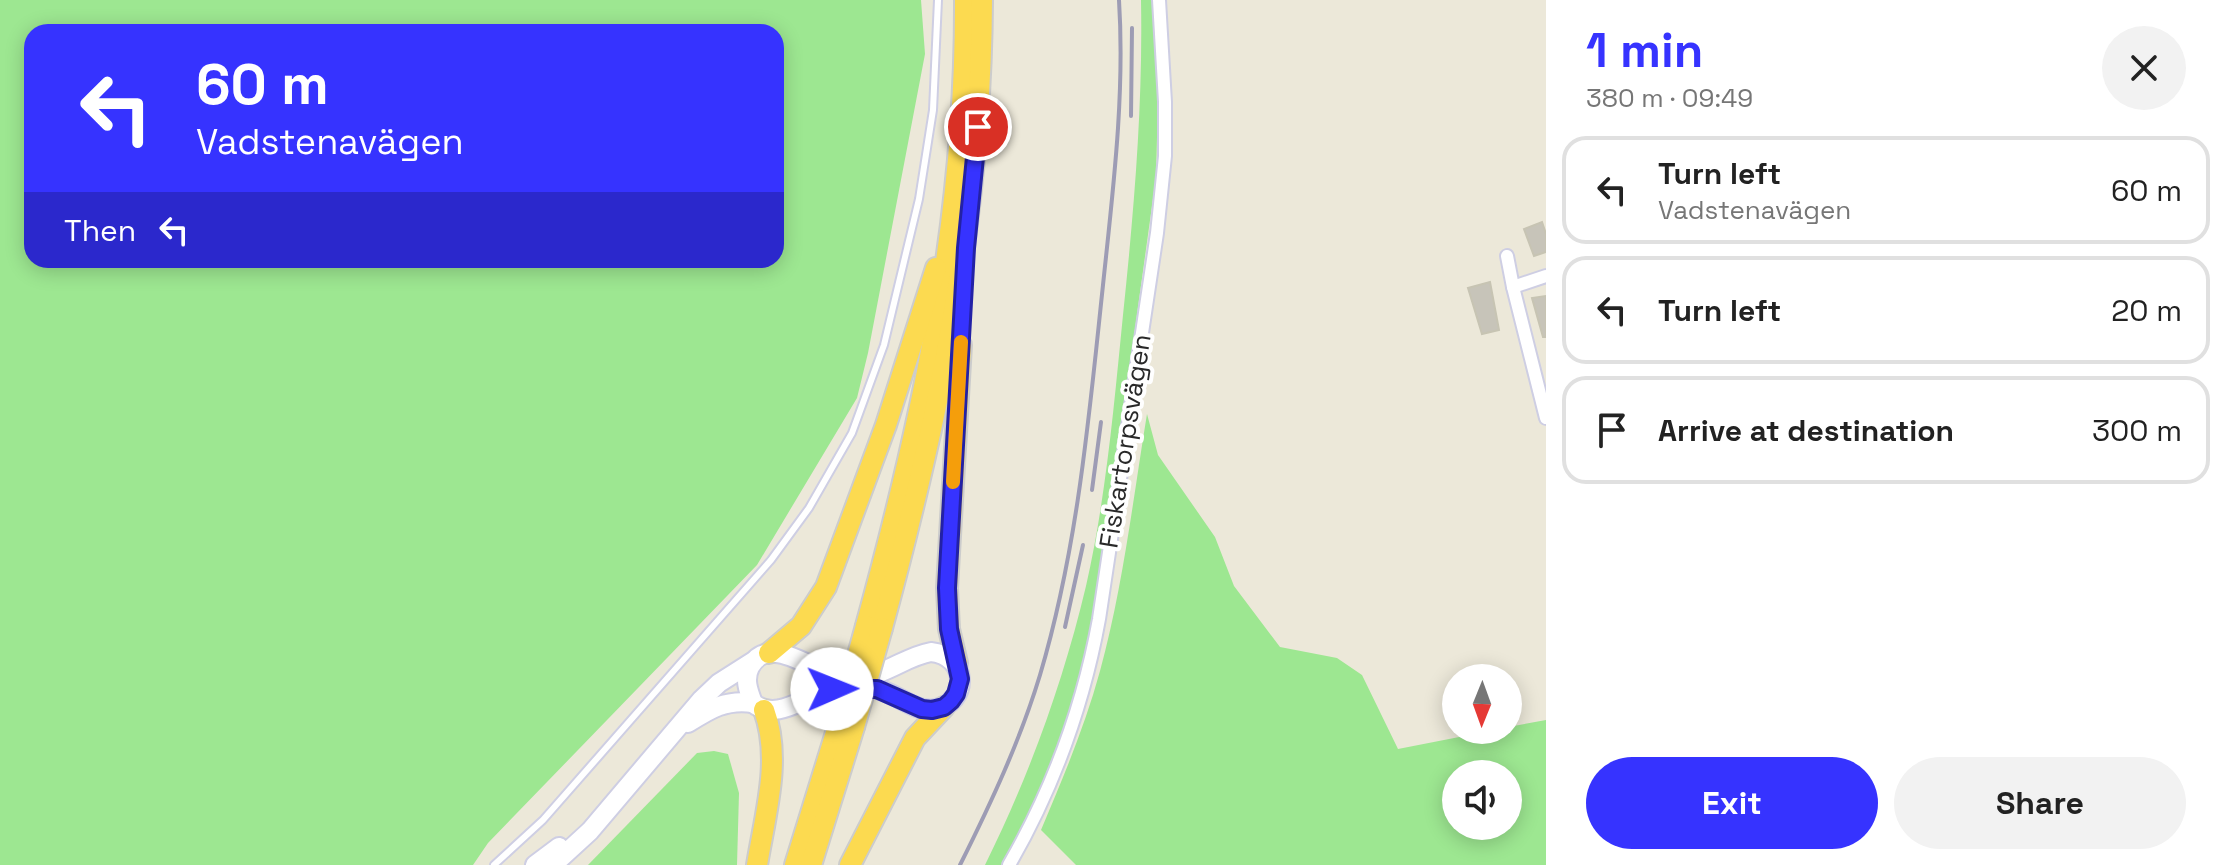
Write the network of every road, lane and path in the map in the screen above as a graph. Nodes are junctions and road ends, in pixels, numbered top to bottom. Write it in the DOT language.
graph roads {
  1 [pos="938,0"];
  2 [pos="965,0"];
  3 [pos="982,0"];
  4 [pos="1159,0"];
  5 [pos="955,207"];
  6 [pos="966,248"];
  7 [pos="1507,256"];
  8 [pos="1546,276"];
  9 [pos="1513,287"];
  10 [pos="1546,418"];
  11 [pos="874,627"];
  12 [pos="760,658"];
  13 [pos="957,663"];
  14 [pos="759,706"];
  15 [pos="944,707"];
  16 [pos="847,725"];
  17 [pos="675,731"];
  18 [pos="616,798"];
  19 [pos="494,865"];
  20 [pos="535,865"];
  21 [pos="553,865"];
  22 [pos="757,865"];
  23 [pos="795,865"];
  24 [pos="811,865"];
  25 [pos="850,865"];
  26 [pos="1009,865"];
  1 -- 19 [label="lane"];
  2 -- 5 [label="highway"];
  3 -- 6 [label="highway"];
  4 -- 26 [label="street, Fiskartorpsvägen"];
  5 -- 11 [label="highway"];
  5 -- 12 [label="highway"];
  6 -- 11 [label="highway"];
  6 -- 13 [label="highway"];
  7 -- 9 [label="street"];
  8 -- 9 [label="street"];
  9 -- 10 [label="street"];
  11 -- 16 [label="highway, bridge"];
  12 -- 13 [label="main road"];
  12 -- 14 [label="main road"];
  12 -- 17 [label="main road"];
  13 -- 15 [label="main road"];
  14 -- 15 [label="main road"];
  14 -- 17 [label="main road"];
  14 -- 22 [label="highway"];
  15 -- 25 [label="highway"];
  16 -- 23 [label="highway"];
  16 -- 24 [label="highway"];
  17 -- 18 [label="main road"];
  18 -- 20 [label="main road"];
  18 -- 21 [label="main road"];
}
